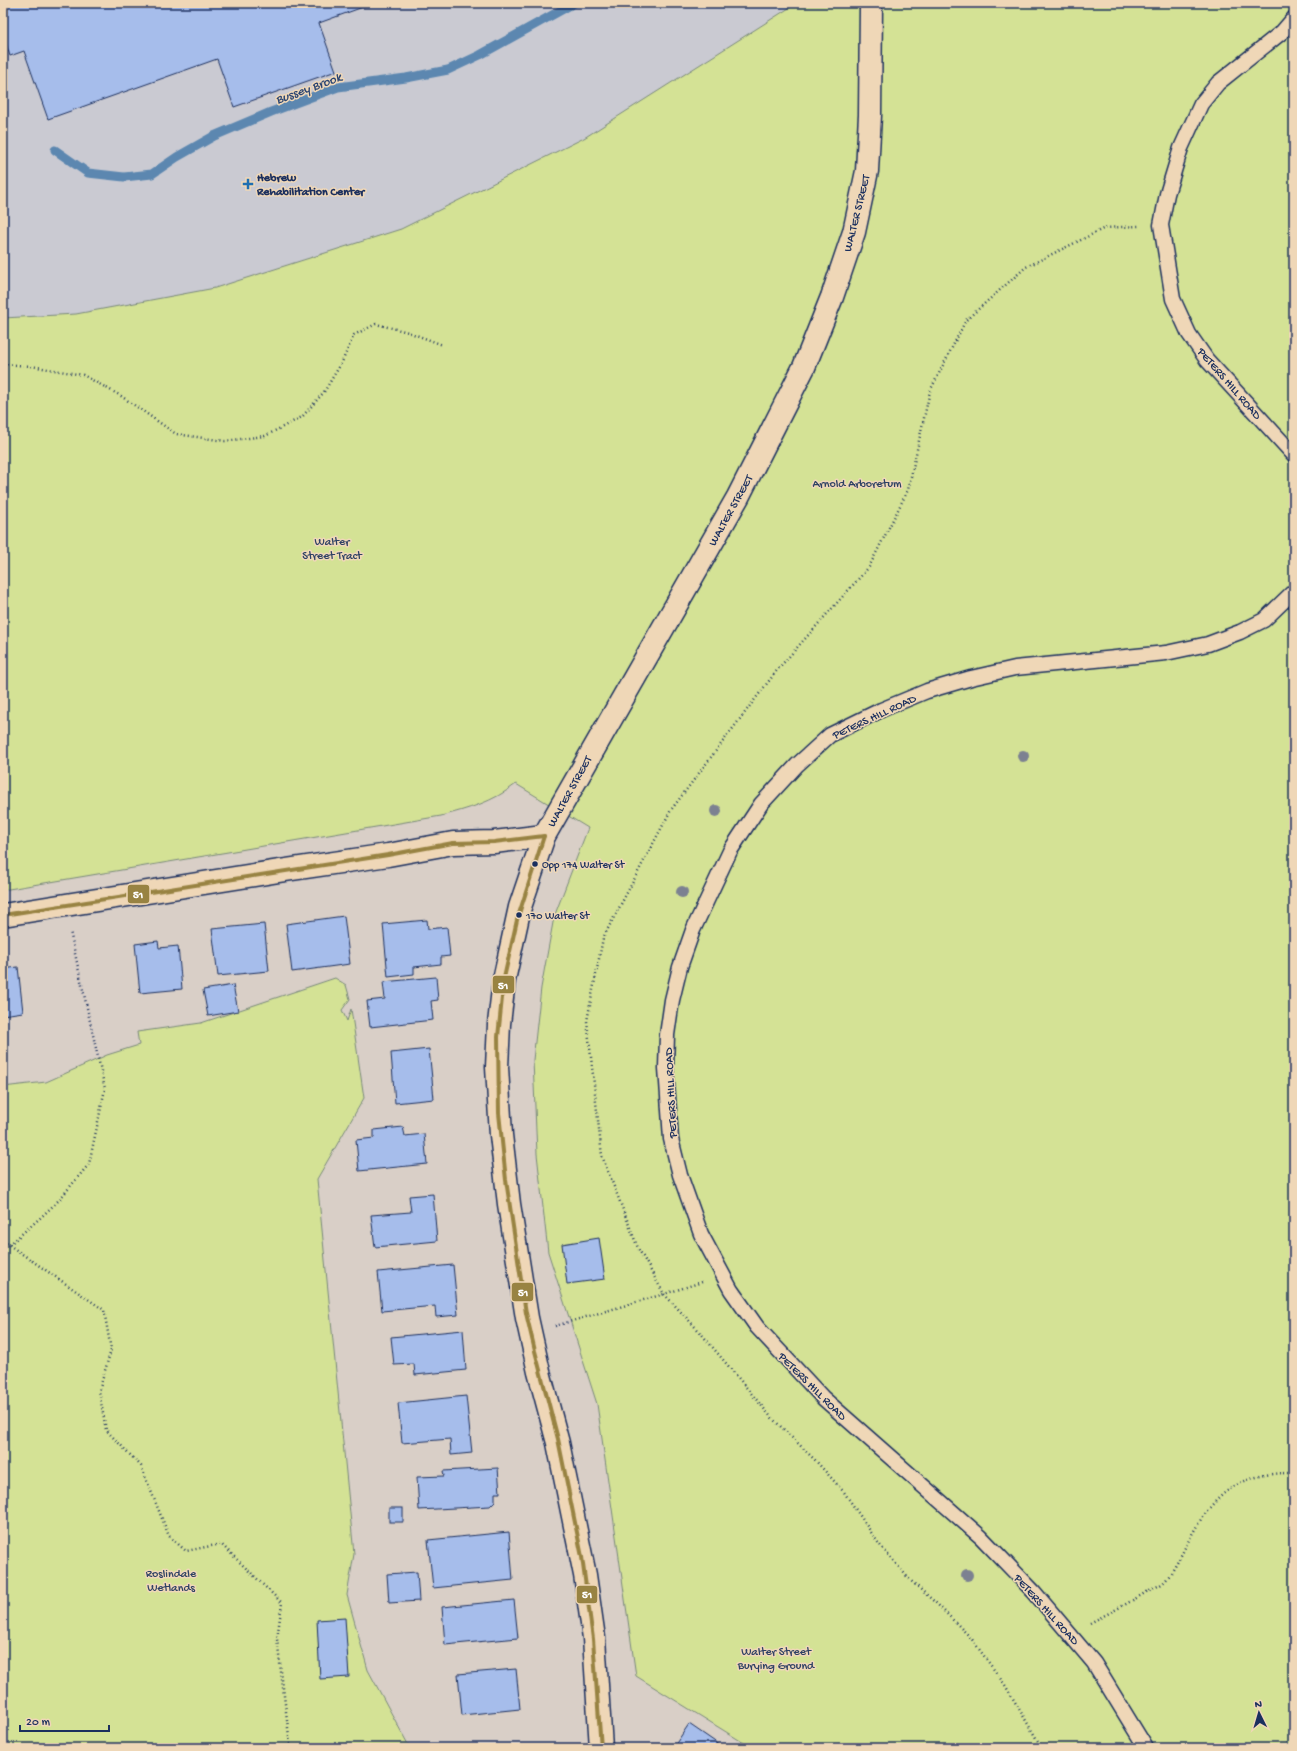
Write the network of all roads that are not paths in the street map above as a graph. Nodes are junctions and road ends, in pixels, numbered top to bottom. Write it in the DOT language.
graph roads {
  1 [pos="871,3"];
  2 [pos="1294,18"];
  3 [pos="1294,455"];
  4 [pos="1294,591"];
  5 [pos="544,836"];
  6 [pos="3,915"];
  7 [pos="601,1748"];
  8 [pos="1146,1748"];
  1 -- 5 [label="street, WALTER STREET"];
  2 -- 3 [label="lane, PETERS HILL ROAD"];
  4 -- 8 [label="lane, PETERS HILL ROAD"];
  5 -- 6 [label="street"];
  5 -- 7 [label="street, WALTER STREET"];
}
